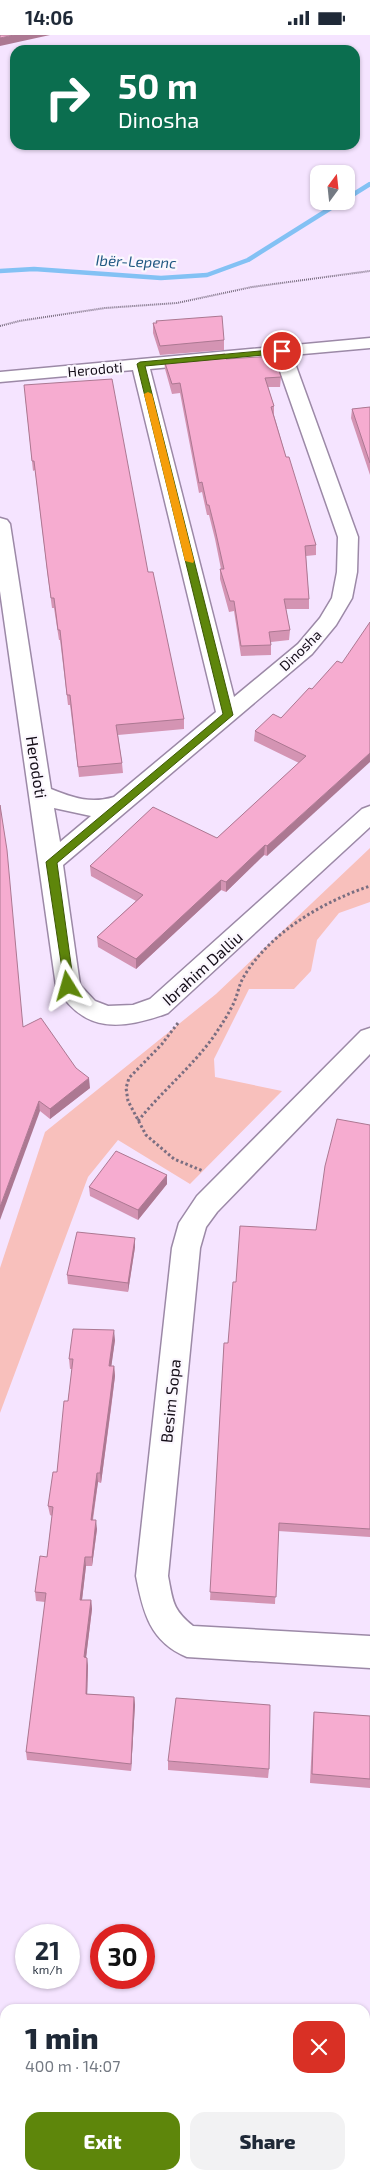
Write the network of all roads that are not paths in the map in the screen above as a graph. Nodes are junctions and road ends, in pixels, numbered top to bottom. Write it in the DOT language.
graph roads {
  1 [pos="370,343"];
  2 [pos="282,351"];
  3 [pos="140,364"];
  4 [pos="0,377"];
  5 [pos="0,525"];
  6 [pos="228,715"];
  7 [pos="41,793"];
  8 [pos="123,802"];
  9 [pos="370,815"];
  10 [pos="52,862"];
  11 [pos="370,1038"];
  12 [pos="358,1063"];
  13 [pos="370,1652"];
  1 -- 2 [label="street, Herodoti"];
  2 -- 3 [label="street, Herodoti"];
  2 -- 6 [label="street, Dinosha"];
  3 -- 4 [label="street, Herodoti"];
  3 -- 6 [label="street"];
  5 -- 7 [label="street, Herodoti"];
  6 -- 8 [label="street, Dinosha"];
  7 -- 8 [label="street"];
  7 -- 10 [label="street, Herodoti"];
  8 -- 10 [label="street, Dinosha"];
  9 -- 10 [label="street, Ibrahim Dalliu"];
  11 -- 12 [label="street, Besim Sopa"];
  12 -- 13 [label="street, Besim Sopa"];
}
